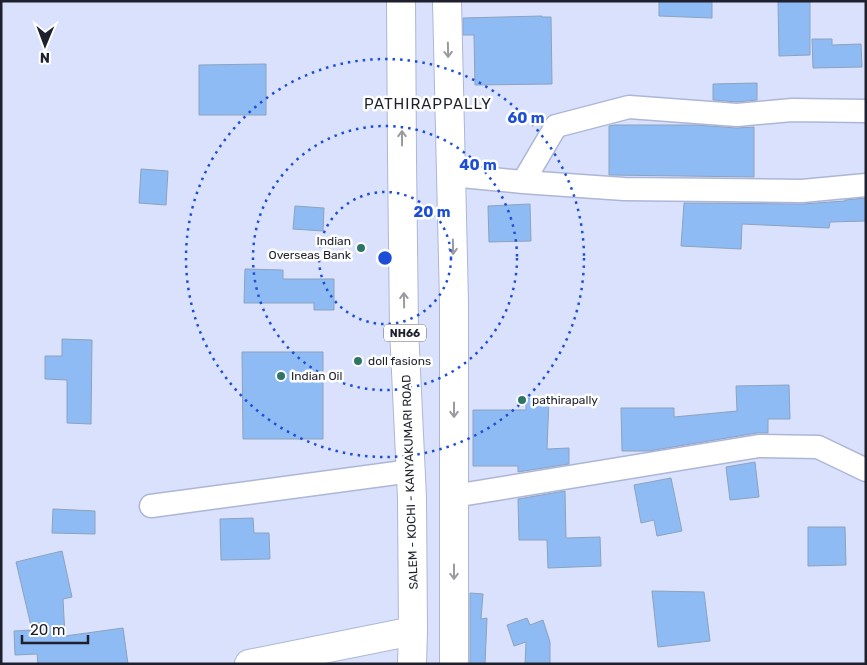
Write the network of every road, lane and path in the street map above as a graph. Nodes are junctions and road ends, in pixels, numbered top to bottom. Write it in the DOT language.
graph roads {
  1 [pos="402,1"];
  2 [pos="447,1"];
  3 [pos="866,111"];
  4 [pos="451,175"];
  5 [pos="523,182"];
  6 [pos="866,186"];
  7 [pos="866,470"];
  8 [pos="411,471"];
  9 [pos="454,496"];
  10 [pos="151,506"];
  11 [pos="413,631"];
  12 [pos="250,664"];
  13 [pos="412,664"];
  14 [pos="454,664"];
  8 -- 1 [label="main road, SALEM - KOCHI - KANYAKUMARI ROAD / NH66, one-way"];
  2 -- 4 [label="main road, one-way"];
  3 -- 5 [label="street"];
  4 -- 5 [label="street"];
  4 -- 9 [label="main road, one-way"];
  5 -- 6 [label="street"];
  7 -- 9 [label="street"];
  8 -- 10 [label="street"];
  8 -- 11 [label="main road, SALEM - KOCHI - KANYAKUMARI ROAD / NH66"];
  9 -- 14 [label="main road, one-way"];
  11 -- 12 [label="main road"];
  11 -- 13 [label="main road, SALEM - KOCHI - KANYAKUMARI ROAD / NH66"];
}
